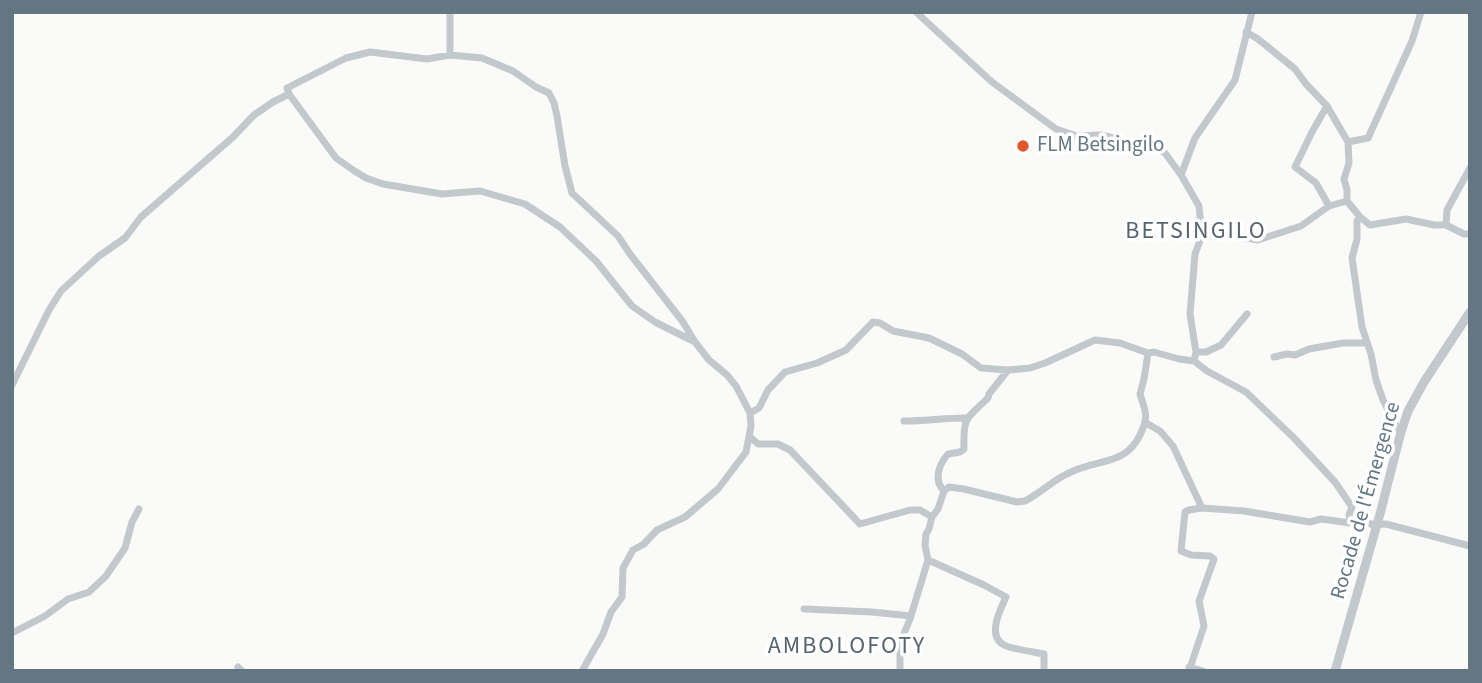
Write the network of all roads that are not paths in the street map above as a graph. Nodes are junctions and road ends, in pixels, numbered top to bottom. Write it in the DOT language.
graph roads {
  1 [pos="450,12"];
  2 [pos="915,12"];
  3 [pos="1252,12"];
  4 [pos="1421,12"];
  5 [pos="1246,32"];
  6 [pos="450,55"];
  7 [pos="289,94"];
  8 [pos="1327,106"];
  9 [pos="1348,142"];
  10 [pos="1470,168"];
  11 [pos="1181,175"];
  12 [pos="1347,201"];
  13 [pos="1329,206"];
  14 [pos="1360,218"];
  15 [pos="1446,225"];
  16 [pos="1470,234"];
  17 [pos="1202,235"];
  18 [pos="1470,312"];
  19 [pos="1247,314"];
  20 [pos="695,342"];
  21 [pos="1367,343"];
  22 [pos="1196,352"];
  23 [pos="1148,353"];
  24 [pos="1274,357"];
  25 [pos="1194,361"];
  26 [pos="1007,370"];
  27 [pos="12,385"];
  28 [pos="750,413"];
  29 [pos="966,418"];
  30 [pos="904,421"];
  31 [pos="1146,423"];
  32 [pos="1401,432"];
  33 [pos="749,436"];
  34 [pos="944,491"];
  35 [pos="1202,508"];
  36 [pos="139,509"];
  37 [pos="932,517"];
  38 [pos="1350,522"];
  39 [pos="1377,524"];
  40 [pos="1470,546"];
  41 [pos="928,560"];
  42 [pos="804,609"];
  43 [pos="911,617"];
  44 [pos="12,634"];
  45 [pos="1189,669"];
  46 [pos="582,671"];
  47 [pos="900,671"];
  48 [pos="1044,671"];
  49 [pos="1203,671"];
  50 [pos="1335,671"];
  1 -- 6 [label="street"];
  2 -- 11 [label="street"];
  3 -- 5 [label="street"];
  4 -- 9 [label="street"];
  5 -- 8 [label="street"];
  5 -- 11 [label="street"];
  6 -- 7 [label="street"];
  6 -- 20 [label="street"];
  7 -- 20 [label="street"];
  7 -- 27 [label="street"];
  8 -- 9 [label="street"];
  8 -- 13 [label="street"];
  9 -- 12 [label="street"];
  10 -- 15 [label="street"];
  11 -- 17 [label="street"];
  12 -- 13 [label="street"];
  12 -- 14 [label="street"];
  13 -- 17 [label="street"];
  14 -- 15 [label="street"];
  14 -- 21 [label="street"];
  15 -- 16 [label="street"];
  17 -- 22 [label="street"];
  18 -- 32 [label="street, Rocade de l'Émergence"];
  19 -- 22 [label="street"];
  20 -- 28 [label="street"];
  21 -- 24 [label="street"];
  21 -- 32 [label="street"];
  22 -- 25 [label="street"];
  23 -- 25 [label="street"];
  23 -- 26 [label="street"];
  23 -- 31 [label="street"];
  25 -- 38 [label="street"];
  26 -- 28 [label="street"];
  26 -- 29 [label="street"];
  28 -- 33 [label="street"];
  29 -- 30 [label="street"];
  29 -- 34 [label="street"];
  31 -- 34 [label="street"];
  31 -- 35 [label="street"];
  32 -- 39 [label="street, Rocade de l'Émergence"];
  33 -- 37 [label="street"];
  33 -- 46 [label="street"];
  34 -- 37 [label="street"];
  35 -- 38 [label="street"];
  35 -- 45 [label="street"];
  36 -- 44 [label="street"];
  37 -- 41 [label="street"];
  38 -- 39 [label="street"];
  39 -- 40 [label="street"];
  39 -- 50 [label="street, Rocade de l'Émergence"];
  41 -- 43 [label="street"];
  41 -- 48 [label="street"];
  42 -- 43 [label="street"];
  43 -- 47 [label="street"];
  45 -- 49 [label="street"];
}
